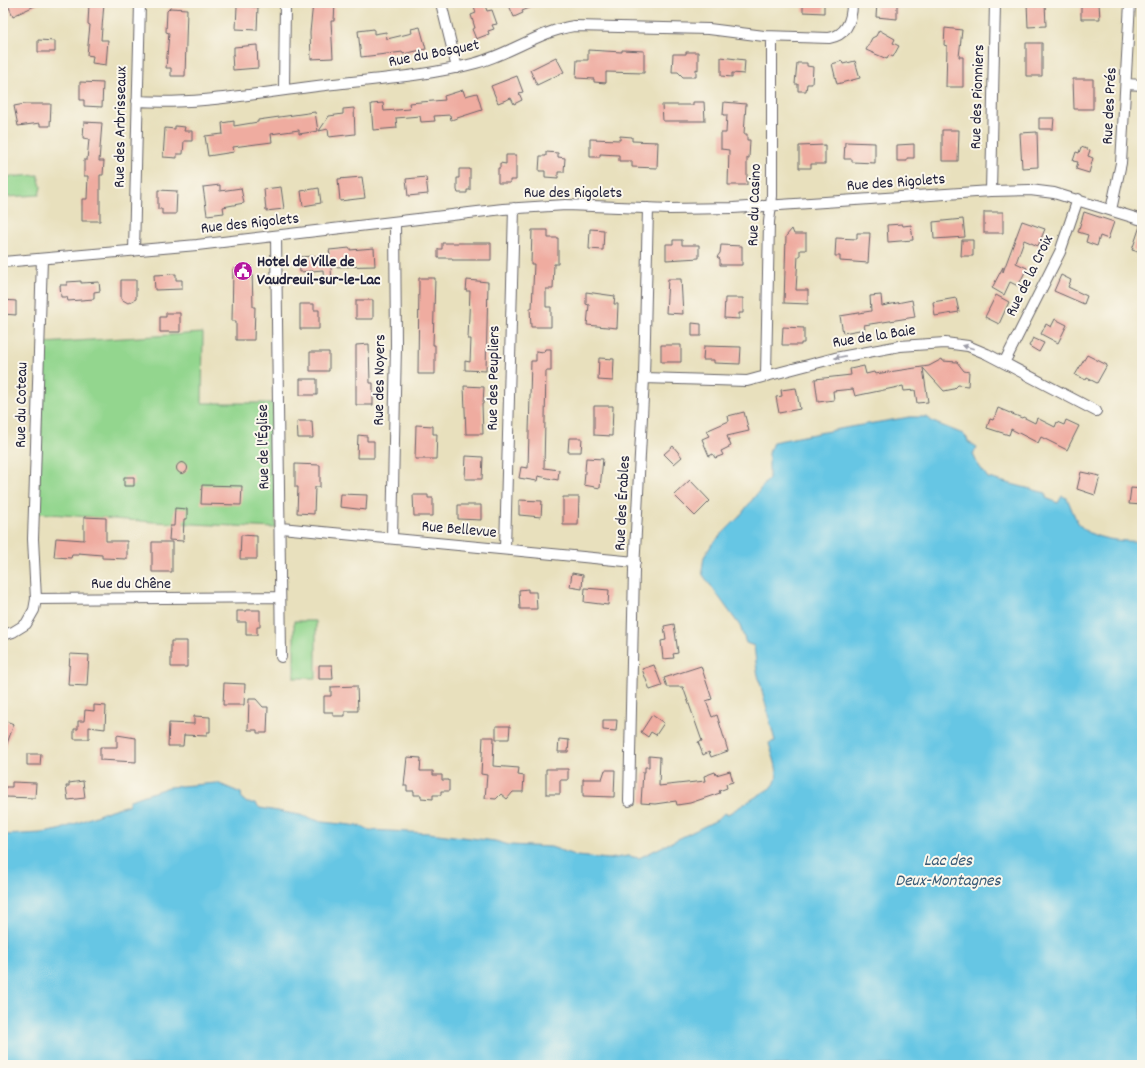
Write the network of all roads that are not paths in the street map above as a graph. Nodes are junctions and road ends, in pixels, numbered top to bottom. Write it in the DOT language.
graph roads {
  1 [pos="140,3"];
  2 [pos="285,3"];
  3 [pos="441,3"];
  4 [pos="852,3"];
  5 [pos="995,3"];
  6 [pos="1130,3"];
  7 [pos="772,37"];
  8 [pos="457,68"];
  9 [pos="1127,84"];
  10 [pos="1142,85"];
  11 [pos="284,90"];
  12 [pos="137,101"];
  13 [pos="991,191"];
  14 [pos="1078,200"];
  15 [pos="771,207"];
  16 [pos="514,208"];
  17 [pos="648,208"];
  18 [pos="1111,210"];
  19 [pos="1142,220"];
  20 [pos="395,223"];
  21 [pos="276,236"];
  22 [pos="134,251"];
  23 [pos="42,259"];
  24 [pos="3,262"];
  25 [pos="1004,363"];
  26 [pos="766,374"];
  27 [pos="644,378"];
  28 [pos="1096,411"];
  29 [pos="281,528"];
  30 [pos="392,538"];
  31 [pos="505,549"];
  32 [pos="635,562"];
  33 [pos="280,597"];
  34 [pos="36,599"];
  35 [pos="3,635"];
  36 [pos="281,657"];
  37 [pos="629,800"];
  1 -- 12 [label="street, Rue des Arbrisseaux"];
  2 -- 11 [label="street"];
  3 -- 8 [label="street"];
  4 -- 7 [label="street, Rue du Bosquet"];
  5 -- 13 [label="street, Rue des Pionniers"];
  6 -- 9 [label="street, Rue des Prés"];
  7 -- 8 [label="street, Rue du Bosquet"];
  7 -- 15 [label="street, Rue du Casino"];
  8 -- 11 [label="street, Rue du Bosquet"];
  9 -- 10 [label="street"];
  9 -- 18 [label="street, Rue des Prés"];
  11 -- 12 [label="street, Rue du Bosquet"];
  12 -- 22 [label="street, Rue des Arbrisseaux"];
  13 -- 14 [label="street, Rue des Rigolets"];
  13 -- 15 [label="street, Rue des Rigolets"];
  14 -- 18 [label="street, Rue des Rigolets"];
  14 -- 25 [label="street, Rue de la Croix"];
  15 -- 17 [label="street, Rue des Rigolets"];
  15 -- 26 [label="street, Rue du Casino"];
  16 -- 17 [label="street, Rue des Rigolets"];
  16 -- 20 [label="street, Rue des Rigolets"];
  16 -- 31 [label="street, Rue des Peupliers"];
  17 -- 27 [label="street, Rue des Érables"];
  18 -- 19 [label="street, Rue des Rigolets"];
  20 -- 21 [label="street, Rue des Rigolets"];
  20 -- 30 [label="street, Rue des Noyers"];
  21 -- 22 [label="street, Rue des Rigolets"];
  21 -- 29 [label="street, Rue de l'Église"];
  22 -- 23 [label="street, Rue des Rigolets"];
  23 -- 24 [label="street, Rue des Rigolets"];
  23 -- 34 [label="street, Rue du Coteau"];
  25 -- 26 [label="street, Rue de la Baie, one-way"];
  25 -- 28 [label="street, Rue de la Baie"];
  26 -- 27 [label="street, Rue de la Baie"];
  27 -- 32 [label="street, Rue des Érables"];
  29 -- 30 [label="street, Rue Bellevue"];
  29 -- 33 [label="street, Rue de l'Église"];
  30 -- 31 [label="street, Rue Bellevue"];
  31 -- 32 [label="street, Rue Bellevue"];
  32 -- 37 [label="street, Rue des Érables"];
  33 -- 34 [label="street, Rue du Chêne"];
  33 -- 36 [label="street, Rue de l'Église"];
  34 -- 35 [label="street"];
}
